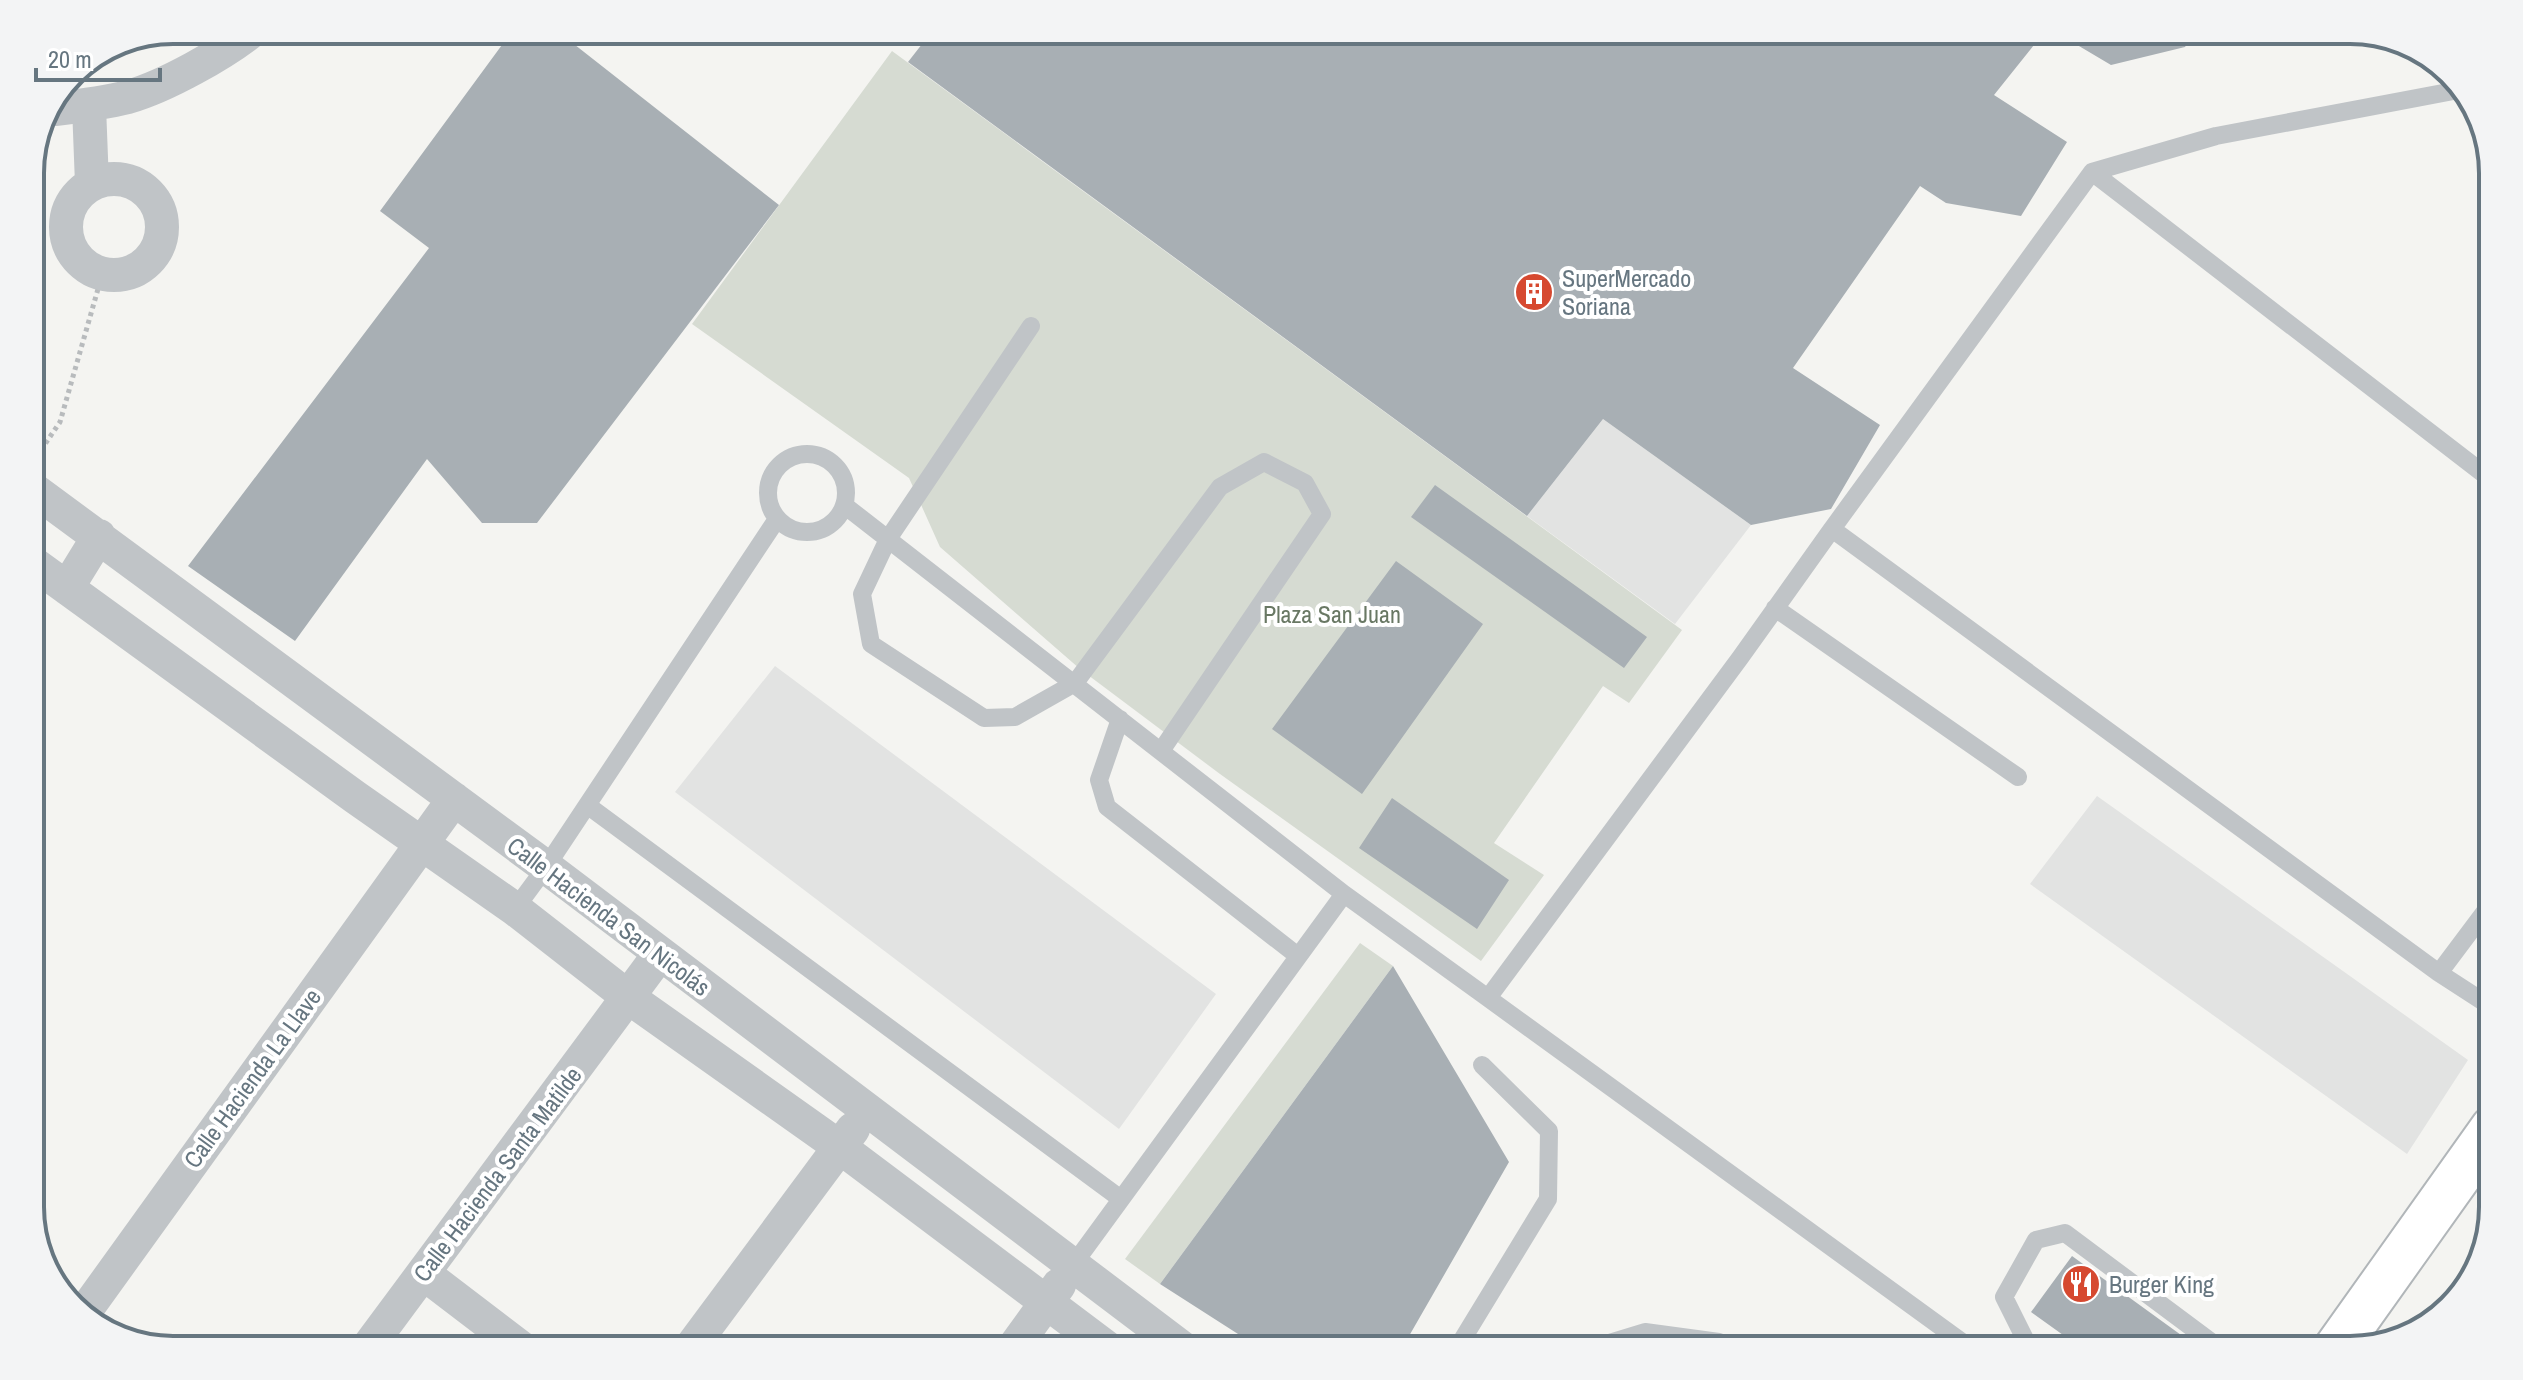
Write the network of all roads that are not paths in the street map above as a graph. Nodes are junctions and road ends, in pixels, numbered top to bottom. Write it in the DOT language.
graph roads {
  1 [pos="236,44"];
  2 [pos="2450,92"];
  3 [pos="72,107"];
  4 [pos="2092,172"];
  5 [pos="92,184"];
  6 [pos="1031,326"];
  7 [pos="2479,470"];
  8 [pos="44,481"];
  9 [pos="844,505"];
  10 [pos="777,519"];
  11 [pos="1832,529"];
  12 [pos="99,536"];
  13 [pos="888,539"];
  14 [pos="44,571"];
  15 [pos="67,588"];
  16 [pos="1775,608"];
  17 [pos="1075,683"];
  18 [pos="1120,719"];
  19 [pos="1161,751"];
  20 [pos="2018,777"];
  21 [pos="454,799"];
  22 [pos="587,805"];
  23 [pos="421,842"];
  24 [pos="546,867"];
  25 [pos="1344,894"];
  26 [pos="515,909"];
  27 [pos="2479,920"];
  28 [pos="659,955"];
  29 [pos="1298,956"];
  30 [pos="2439,973"];
  31 [pos="628,997"];
  32 [pos="1488,998"];
  33 [pos="2479,999"];
  34 [pos="1482,1065"];
  35 [pos="866,1110"];
  36 [pos="841,1148"];
  37 [pos="2479,1148"];
  38 [pos="1121,1199"];
  39 [pos="1073,1265"];
  40 [pos="423,1273"];
  41 [pos="1047,1302"];
  42 [pos="89,1305"];
  43 [pos="376,1336"];
  44 [pos="506,1336"];
  45 [pos="700,1336"];
  46 [pos="1022,1336"];
  47 [pos="1092,1336"];
  48 [pos="1167,1336"];
  49 [pos="1465,1336"];
  50 [pos="1632,1336"];
  51 [pos="1675,1336"];
  52 [pos="1954,1336"];
  53 [pos="2024,1336"];
  54 [pos="2203,1336"];
  55 [pos="2345,1336"];
  1 -- 3 [label="street"];
  2 -- 4 [label="lane"];
  3 -- 5 [label="street"];
  4 -- 7 [label="lane"];
  4 -- 11 [label="lane"];
  5 -- 5 [label="street"];
  6 -- 13 [label="lane"];
  8 -- 12 [label="street, Calle Hacienda San Nicolás"];
  9 -- 10 [label="lane"];
  9 -- 10 [label="lane"];
  9 -- 13 [label="lane"];
  10 -- 22 [label="lane"];
  11 -- 16 [label="lane"];
  11 -- 30 [label="lane"];
  12 -- 15 [label="street"];
  12 -- 21 [label="street, Calle Hacienda San Nicolás"];
  13 -- 17 [label="lane"];
  13 -- 17 [label="lane"];
  14 -- 15 [label="street"];
  15 -- 23 [label="street"];
  16 -- 20 [label="lane"];
  16 -- 32 [label="lane"];
  17 -- 18 [label="lane"];
  17 -- 19 [label="lane"];
  18 -- 19 [label="lane"];
  18 -- 29 [label="lane"];
  19 -- 25 [label="lane"];
  21 -- 23 [label="street, Calle Hacienda La Llave"];
  21 -- 24 [label="street, Calle Hacienda San Nicolás"];
  22 -- 24 [label="lane"];
  22 -- 38 [label="lane"];
  23 -- 26 [label="street"];
  23 -- 42 [label="street, Calle Hacienda La Llave"];
  24 -- 26 [label="lane"];
  24 -- 28 [label="street, Calle Hacienda San Nicolás"];
  25 -- 29 [label="lane"];
  25 -- 32 [label="lane"];
  26 -- 31 [label="street"];
  27 -- 30 [label="lane"];
  28 -- 31 [label="street, Calle Hacienda Santa Matilde"];
  28 -- 35 [label="street, Calle Hacienda San Nicolás"];
  29 -- 38 [label="lane"];
  30 -- 33 [label="lane"];
  31 -- 36 [label="street"];
  31 -- 40 [label="street, Calle Hacienda Santa Matilde"];
  32 -- 52 [label="lane"];
  34 -- 49 [label="lane"];
  35 -- 36 [label="street"];
  35 -- 39 [label="street, Calle Hacienda San Nicolás"];
  36 -- 41 [label="street"];
  36 -- 45 [label="street"];
  37 -- 55 [label="street"];
  38 -- 39 [label="lane"];
  39 -- 41 [label="street"];
  39 -- 48 [label="street, Calle Hacienda San Nicolás"];
  40 -- 43 [label="street, Calle Hacienda Santa Matilde"];
  40 -- 44 [label="street"];
  41 -- 46 [label="street"];
  41 -- 47 [label="street"];
  50 -- 51 [label="lane"];
  53 -- 54 [label="lane"];
}
